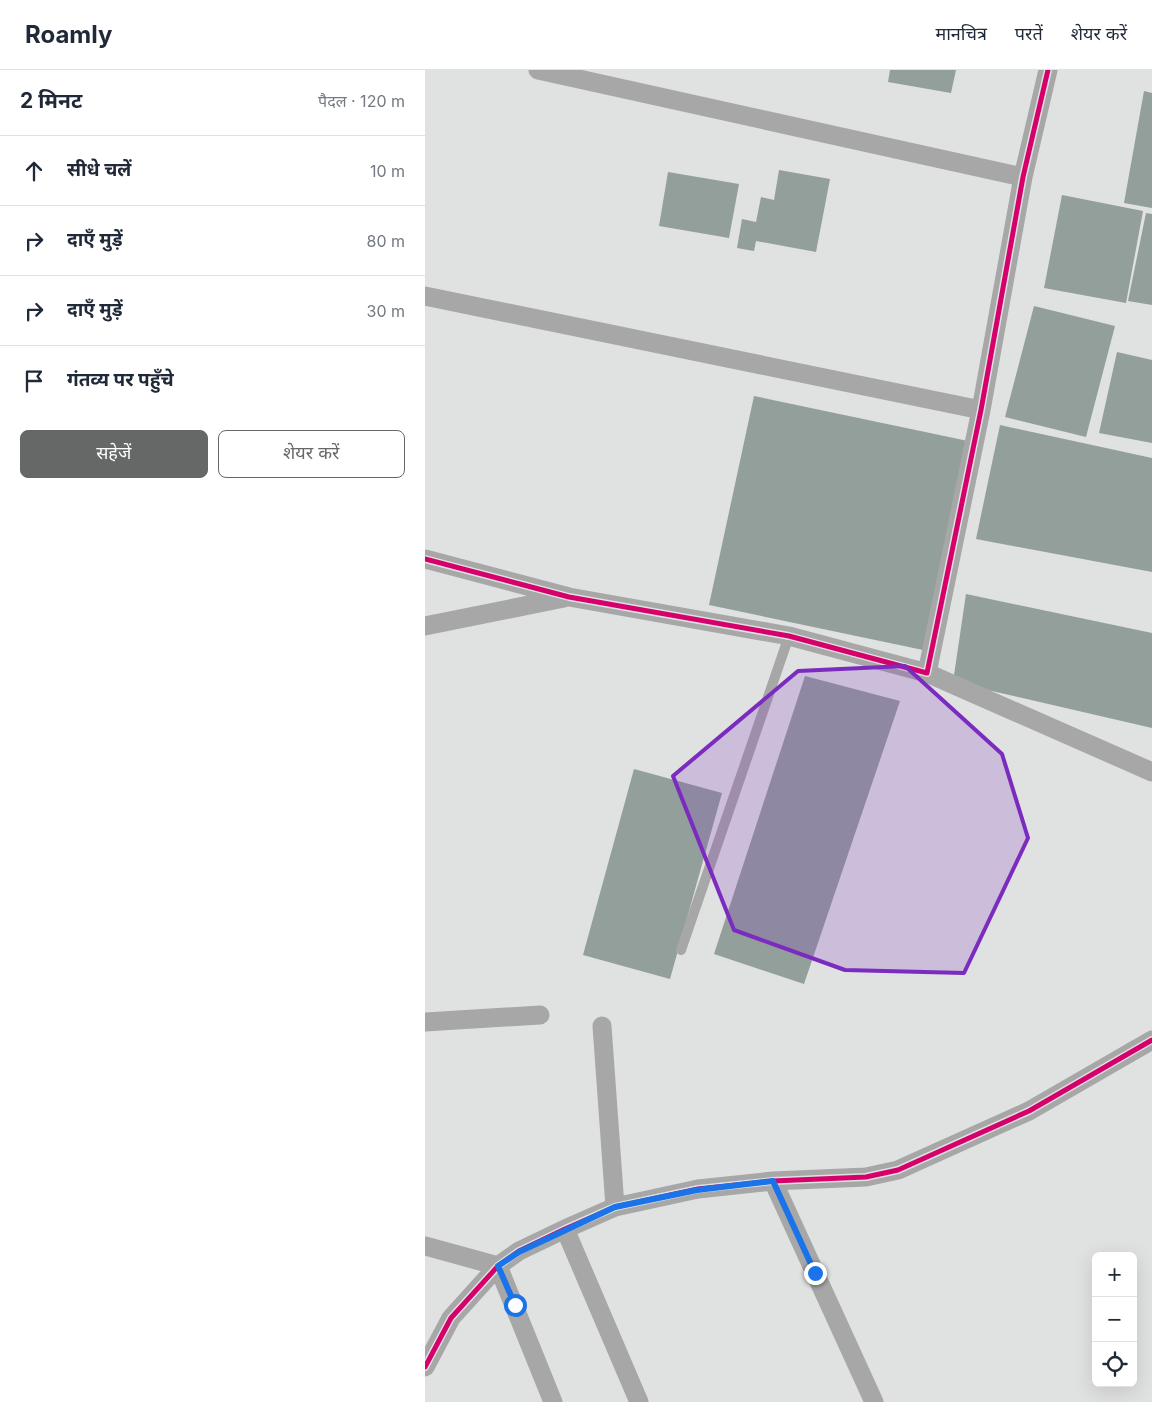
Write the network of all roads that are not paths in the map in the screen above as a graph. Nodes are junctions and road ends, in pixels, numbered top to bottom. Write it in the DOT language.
graph roads {
  1 [pos="538,70"];
  2 [pos="1048,70"];
  3 [pos="1023,177"];
  4 [pos="425,296"];
  5 [pos="981,410"];
  6 [pos="425,559"];
  7 [pos="569,597"];
  8 [pos="425,626"];
  9 [pos="789,636"];
  10 [pos="927,673"];
  11 [pos="1152,772"];
  12 [pos="681,950"];
  13 [pos="540,1015"];
  14 [pos="425,1022"];
  15 [pos="603,1026"];
  16 [pos="1152,1040"];
  17 [pos="773,1181"];
  18 [pos="615,1207"];
  19 [pos="565,1229"];
  20 [pos="425,1246"];
  21 [pos="498,1266"];
  22 [pos="425,1367"];
  23 [pos="553,1402"];
  24 [pos="639,1402"];
  25 [pos="874,1402"];
  1 -- 3 [label="street"];
  2 -- 3 [label="street"];
  3 -- 5 [label="street"];
  4 -- 5 [label="street"];
  5 -- 10 [label="street"];
  6 -- 7 [label="street"];
  7 -- 8 [label="street"];
  7 -- 9 [label="street"];
  9 -- 10 [label="street"];
  9 -- 12 [label="lane"];
  10 -- 11 [label="street"];
  13 -- 14 [label="street"];
  15 -- 18 [label="street"];
  16 -- 17 [label="street"];
  17 -- 18 [label="street"];
  17 -- 25 [label="street"];
  18 -- 19 [label="street"];
  19 -- 21 [label="street"];
  19 -- 24 [label="street"];
  20 -- 21 [label="street"];
  21 -- 22 [label="street"];
  21 -- 23 [label="street"];
}
